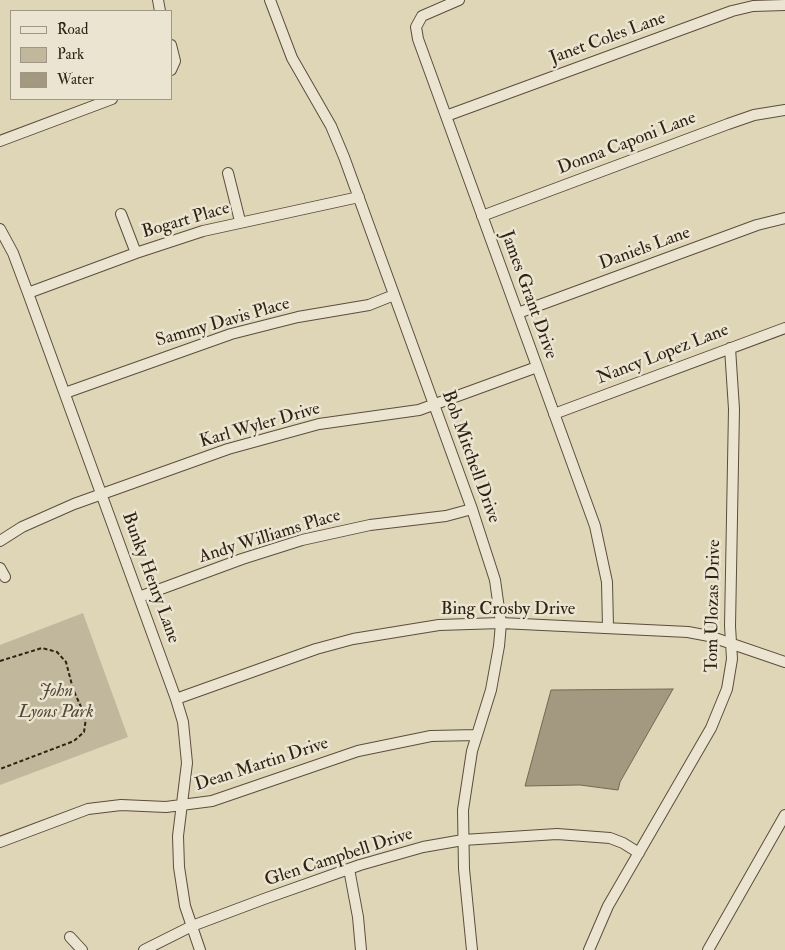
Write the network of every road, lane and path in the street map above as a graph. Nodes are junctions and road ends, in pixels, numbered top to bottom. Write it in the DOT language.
graph roads {
  1 [pos="270,0"];
  2 [pos="459,0"];
  3 [pos="785,5"];
  4 [pos="172,49"];
  5 [pos="172,68"];
  6 [pos="109,100"];
  7 [pos="785,110"];
  8 [pos="446,116"];
  9 [pos="0,141"];
  10 [pos="228,174"];
  11 [pos="358,197"];
  12 [pos="121,214"];
  13 [pos="482,216"];
  14 [pos="785,218"];
  15 [pos="240,222"];
  16 [pos="0,229"];
  17 [pos="136,252"];
  18 [pos="28,293"];
  19 [pos="394,295"];
  20 [pos="518,313"];
  21 [pos="785,328"];
  22 [pos="730,348"];
  23 [pos="537,367"];
  24 [pos="65,393"];
  25 [pos="434,404"];
  26 [pos="554,414"];
  27 [pos="102,494"];
  28 [pos="472,509"];
  29 [pos="1,539"];
  30 [pos="139,597"];
  31 [pos="501,623"];
  32 [pos="608,627"];
  33 [pos="732,645"];
  34 [pos="0,661"];
  35 [pos="785,662"];
  36 [pos="176,699"];
  37 [pos="477,735"];
  38 [pos="0,769"];
  39 [pos="182,806"];
  40 [pos="785,815"];
  41 [pos="463,840"];
  42 [pos="0,842"];
  43 [pos="639,853"];
  44 [pos="349,869"];
  45 [pos="192,926"];
  46 [pos="70,937"];
  47 [pos="82,950"];
  48 [pos="144,950"];
  49 [pos="200,950"];
  50 [pos="361,950"];
  51 [pos="472,950"];
  52 [pos="589,950"];
  53 [pos="708,950"];
  1 -- 11 [label="street, Bob Mitchell Drive"];
  2 -- 8 [label="street, James Grant Drive"];
  3 -- 8 [label="street, Janet Coles Lane"];
  4 -- 5 [label="street"];
  6 -- 9 [label="street"];
  7 -- 13 [label="street, Donna Caponi Lane"];
  8 -- 13 [label="street, James Grant Drive"];
  10 -- 15 [label="street"];
  11 -- 15 [label="street, Bogart Place"];
  11 -- 19 [label="street, Bob Mitchell Drive"];
  12 -- 17 [label="street"];
  13 -- 20 [label="street, James Grant Drive"];
  14 -- 20 [label="street, Daniels Lane"];
  15 -- 17 [label="street, Bogart Place"];
  16 -- 18 [label="street, Bunky Henry Lane"];
  17 -- 18 [label="street, Bogart Place"];
  18 -- 24 [label="street, Bunky Henry Lane"];
  19 -- 24 [label="street, Sammy Davis Place"];
  19 -- 25 [label="street, Bob Mitchell Drive"];
  20 -- 23 [label="street, James Grant Drive"];
  21 -- 22 [label="street, Nancy Lopez Lane"];
  22 -- 26 [label="street, Nancy Lopez Lane"];
  22 -- 33 [label="street, Tom Ulozas Drive"];
  23 -- 25 [label="street, Karl Wyler Drive"];
  23 -- 26 [label="street, James Grant Drive"];
  24 -- 27 [label="street, Bunky Henry Lane"];
  25 -- 27 [label="street, Karl Wyler Drive"];
  25 -- 28 [label="street, Bob Mitchell Drive"];
  26 -- 32 [label="street, James Grant Drive"];
  27 -- 29 [label="street, Karl Wyler Drive"];
  27 -- 30 [label="street, Bunky Henry Lane"];
  28 -- 30 [label="street, Andy Williams Place"];
  28 -- 31 [label="street, Bob Mitchell Drive"];
  30 -- 36 [label="street, Bunky Henry Lane"];
  31 -- 32 [label="street, Bing Crosby Drive"];
  31 -- 36 [label="street, Bing Crosby Drive"];
  31 -- 37 [label="street, Bob Mitchell Drive"];
  32 -- 33 [label="street, Bing Crosby Drive"];
  33 -- 35 [label="street, Bing Crosby Drive"];
  33 -- 43 [label="street, Tom Ulozas Drive"];
  34 -- 38 [label="path"];
  36 -- 39 [label="street, Bunky Henry Lane"];
  37 -- 39 [label="street, Dean Martin Drive"];
  37 -- 41 [label="street, Bob Mitchell Drive"];
  39 -- 42 [label="street, Dean Martin Drive"];
  39 -- 45 [label="street, Bunky Henry Lane"];
  40 -- 53 [label="street"];
  41 -- 43 [label="street, Glen Campbell Drive"];
  41 -- 44 [label="street, Glen Campbell Drive"];
  41 -- 51 [label="street, Bob Mitchell Drive"];
  43 -- 52 [label="street, Tom Ulozas Drive"];
  44 -- 45 [label="street, Glen Campbell Drive"];
  44 -- 50 [label="street"];
  45 -- 48 [label="street, Glen Campbell Drive"];
  45 -- 49 [label="street, Bunky Henry Lane"];
  46 -- 47 [label="street"];
}
